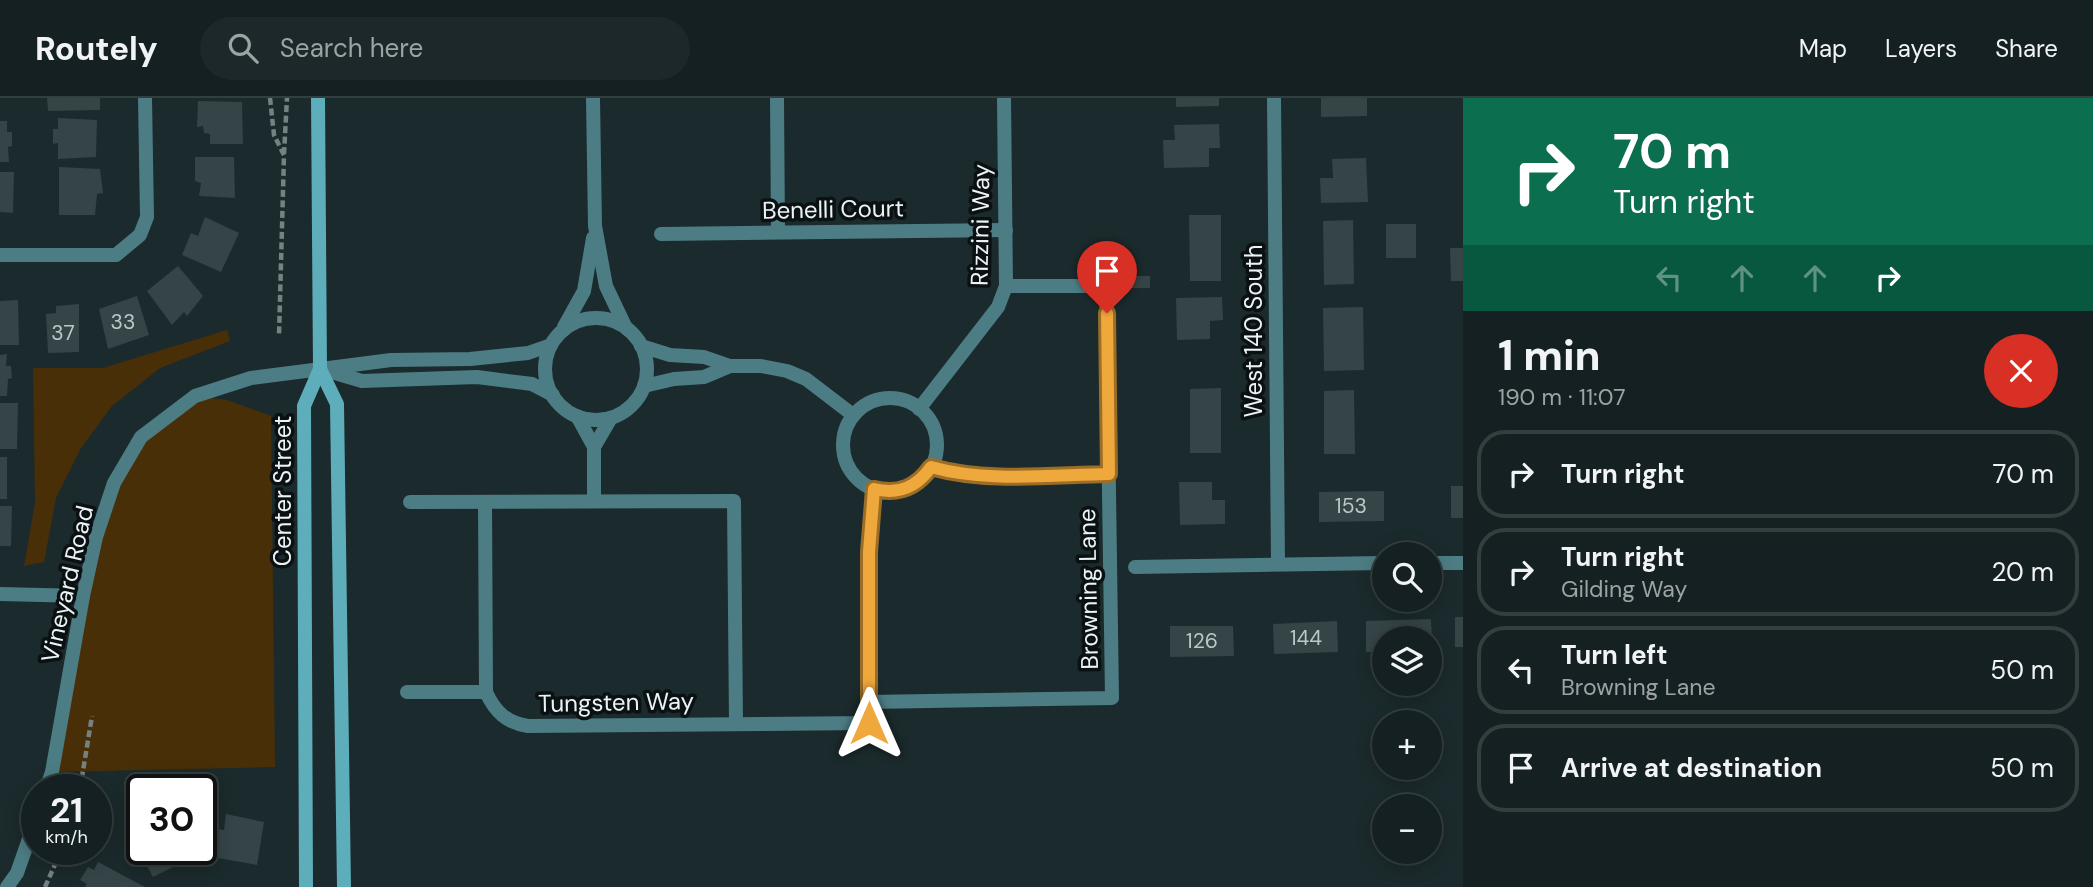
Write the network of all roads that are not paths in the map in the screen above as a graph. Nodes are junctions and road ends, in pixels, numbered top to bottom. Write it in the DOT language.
graph roads {
  1 [pos="145,98"];
  2 [pos="318,98"];
  3 [pos="593,98"];
  4 [pos="777,98"];
  5 [pos="1004,98"];
  6 [pos="1274,98"];
  7 [pos="595,226"];
  8 [pos="1006,230"];
  9 [pos="778,232"];
  10 [pos="661,234"];
  11 [pos="0,255"];
  12 [pos="1006,286"];
  13 [pos="625,327"];
  14 [pos="561,331"];
  15 [pos="551,345"];
  16 [pos="641,346"];
  17 [pos="730,366"];
  18 [pos="320,369"];
  19 [pos="644,386"];
  20 [pos="553,396"];
  21 [pos="919,409"];
  22 [pos="853,415"];
  23 [pos="577,416"];
  24 [pos="611,418"];
  25 [pos="594,447"];
  26 [pos="931,467"];
  27 [pos="1109,474"];
  28 [pos="874,489"];
  29 [pos="594,501"];
  30 [pos="410,502"];
  31 [pos="485,502"];
  32 [pos="1372,563"];
  33 [pos="1442,563"];
  34 [pos="1463,563"];
  35 [pos="1278,564"];
  36 [pos="1135,567"];
  37 [pos="0,594"];
  38 [pos="83,596"];
  39 [pos="407,692"];
  40 [pos="486,692"];
  41 [pos="869,702"];
  42 [pos="736,724"];
  43 [pos="51,774"];
  44 [pos="21,862"];
  45 [pos="8,887"];
  46 [pos="306,887"];
  47 [pos="344,887"];
  1 -- 11 [label="street"];
  2 -- 18 [label="main road"];
  3 -- 7 [label="street"];
  4 -- 9 [label="street"];
  5 -- 8 [label="street, Rizzini Way"];
  6 -- 35 [label="street, West 140 South"];
  7 -- 13 [label="street"];
  7 -- 14 [label="street"];
  8 -- 9 [label="street, Benelli Court"];
  8 -- 12 [label="street, Rizzini Way"];
  9 -- 10 [label="street, Benelli Court"];
  12 -- 21 [label="street, Rizzini Way"];
  12 -- 27 [label="street, Browning Lane"];
  13 -- 14 [label="street"];
  13 -- 16 [label="street"];
  14 -- 15 [label="street"];
  15 -- 18 [label="street, Vineyard Road"];
  15 -- 20 [label="street"];
  16 -- 17 [label="street"];
  16 -- 19 [label="street"];
  17 -- 19 [label="street"];
  17 -- 22 [label="street"];
  18 -- 20 [label="street"];
  18 -- 38 [label="street, Vineyard Road"];
  18 -- 46 [label="main road, Center Street"];
  18 -- 47 [label="main road"];
  19 -- 24 [label="street"];
  20 -- 23 [label="street"];
  21 -- 22 [label="street"];
  21 -- 26 [label="street"];
  22 -- 28 [label="street"];
  23 -- 24 [label="street"];
  23 -- 25 [label="street"];
  24 -- 25 [label="street"];
  25 -- 29 [label="street"];
  26 -- 27 [label="street"];
  26 -- 28 [label="street"];
  27 -- 41 [label="street, Browning Lane"];
  28 -- 41 [label="street"];
  29 -- 31 [label="street"];
  29 -- 42 [label="street"];
  30 -- 31 [label="street"];
  31 -- 40 [label="street"];
  32 -- 35 [label="street"];
  33 -- 34 [label="street"];
  35 -- 36 [label="street"];
  37 -- 38 [label="street"];
  38 -- 43 [label="street, Vineyard Road"];
  39 -- 40 [label="street"];
  40 -- 42 [label="street, Tungsten Way"];
  41 -- 42 [label="street, Tungsten Way"];
  44 -- 45 [label="street"];
}
